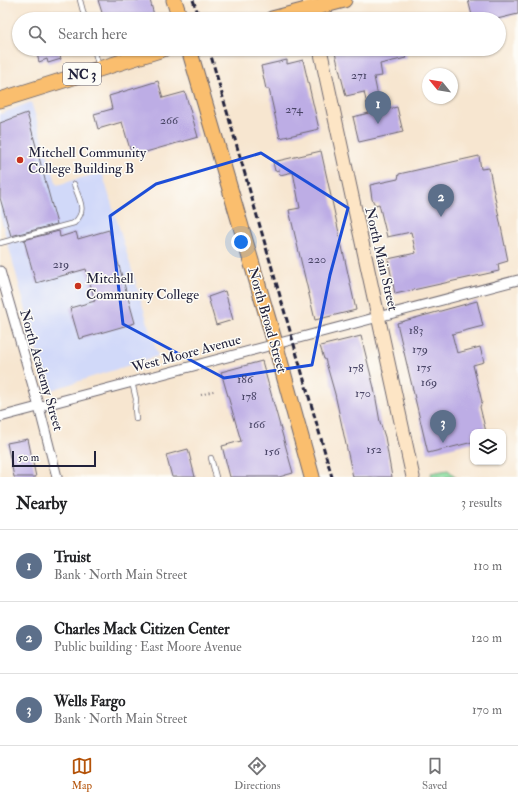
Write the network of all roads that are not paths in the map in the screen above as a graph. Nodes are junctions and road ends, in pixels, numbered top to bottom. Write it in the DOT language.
graph roads {
  1 [pos="80,0"];
  2 [pos="174,0"];
  3 [pos="344,0"];
  4 [pos="311,9"];
  5 [pos="83,12"];
  6 [pos="178,12"];
  7 [pos="299,12"];
  8 [pos="96,56"];
  9 [pos="141,56"];
  10 [pos="191,56"];
  11 [pos="321,56"];
  12 [pos="100,69"];
  13 [pos="0,100"];
  14 [pos="74,184"];
  15 [pos="0,243"];
  16 [pos="0,272"];
  17 [pos="518,280"];
  18 [pos="379,316"];
  19 [pos="275,343"];
  20 [pos="132,382"];
  21 [pos="39,407"];
  22 [pos="0,417"];
  23 [pos="136,419"];
  24 [pos="211,458"];
  25 [pos="57,477"];
  26 [pos="216,477"];
  27 [pos="312,477"];
  28 [pos="413,477"];
  1 -- 5 [label="lane"];
  2 -- 6 [label="main road"];
  3 -- 4 [label="main road"];
  4 -- 7 [label="main road"];
  8 -- 12 [label="lane"];
  9 -- 12 [label="main road, NC 3"];
  10 -- 19 [label="main road, North Broad Street"];
  11 -- 18 [label="main road, North Main Street"];
  12 -- 13 [label="main road, NC 3"];
  14 -- 15 [label="lane"];
  16 -- 21 [label="street, North Academy Street"];
  17 -- 18 [label="street, West Moore Avenue"];
  18 -- 19 [label="street, West Moore Avenue"];
  18 -- 28 [label="main road, North Main Street"];
  19 -- 20 [label="street, West Moore Avenue"];
  19 -- 27 [label="main road, North Broad Street"];
  20 -- 21 [label="street, West Moore Avenue"];
  20 -- 23 [label="lane"];
  21 -- 22 [label="street, West Moore Avenue"];
  21 -- 25 [label="street, North Academy Street"];
  24 -- 26 [label="lane"];
}
